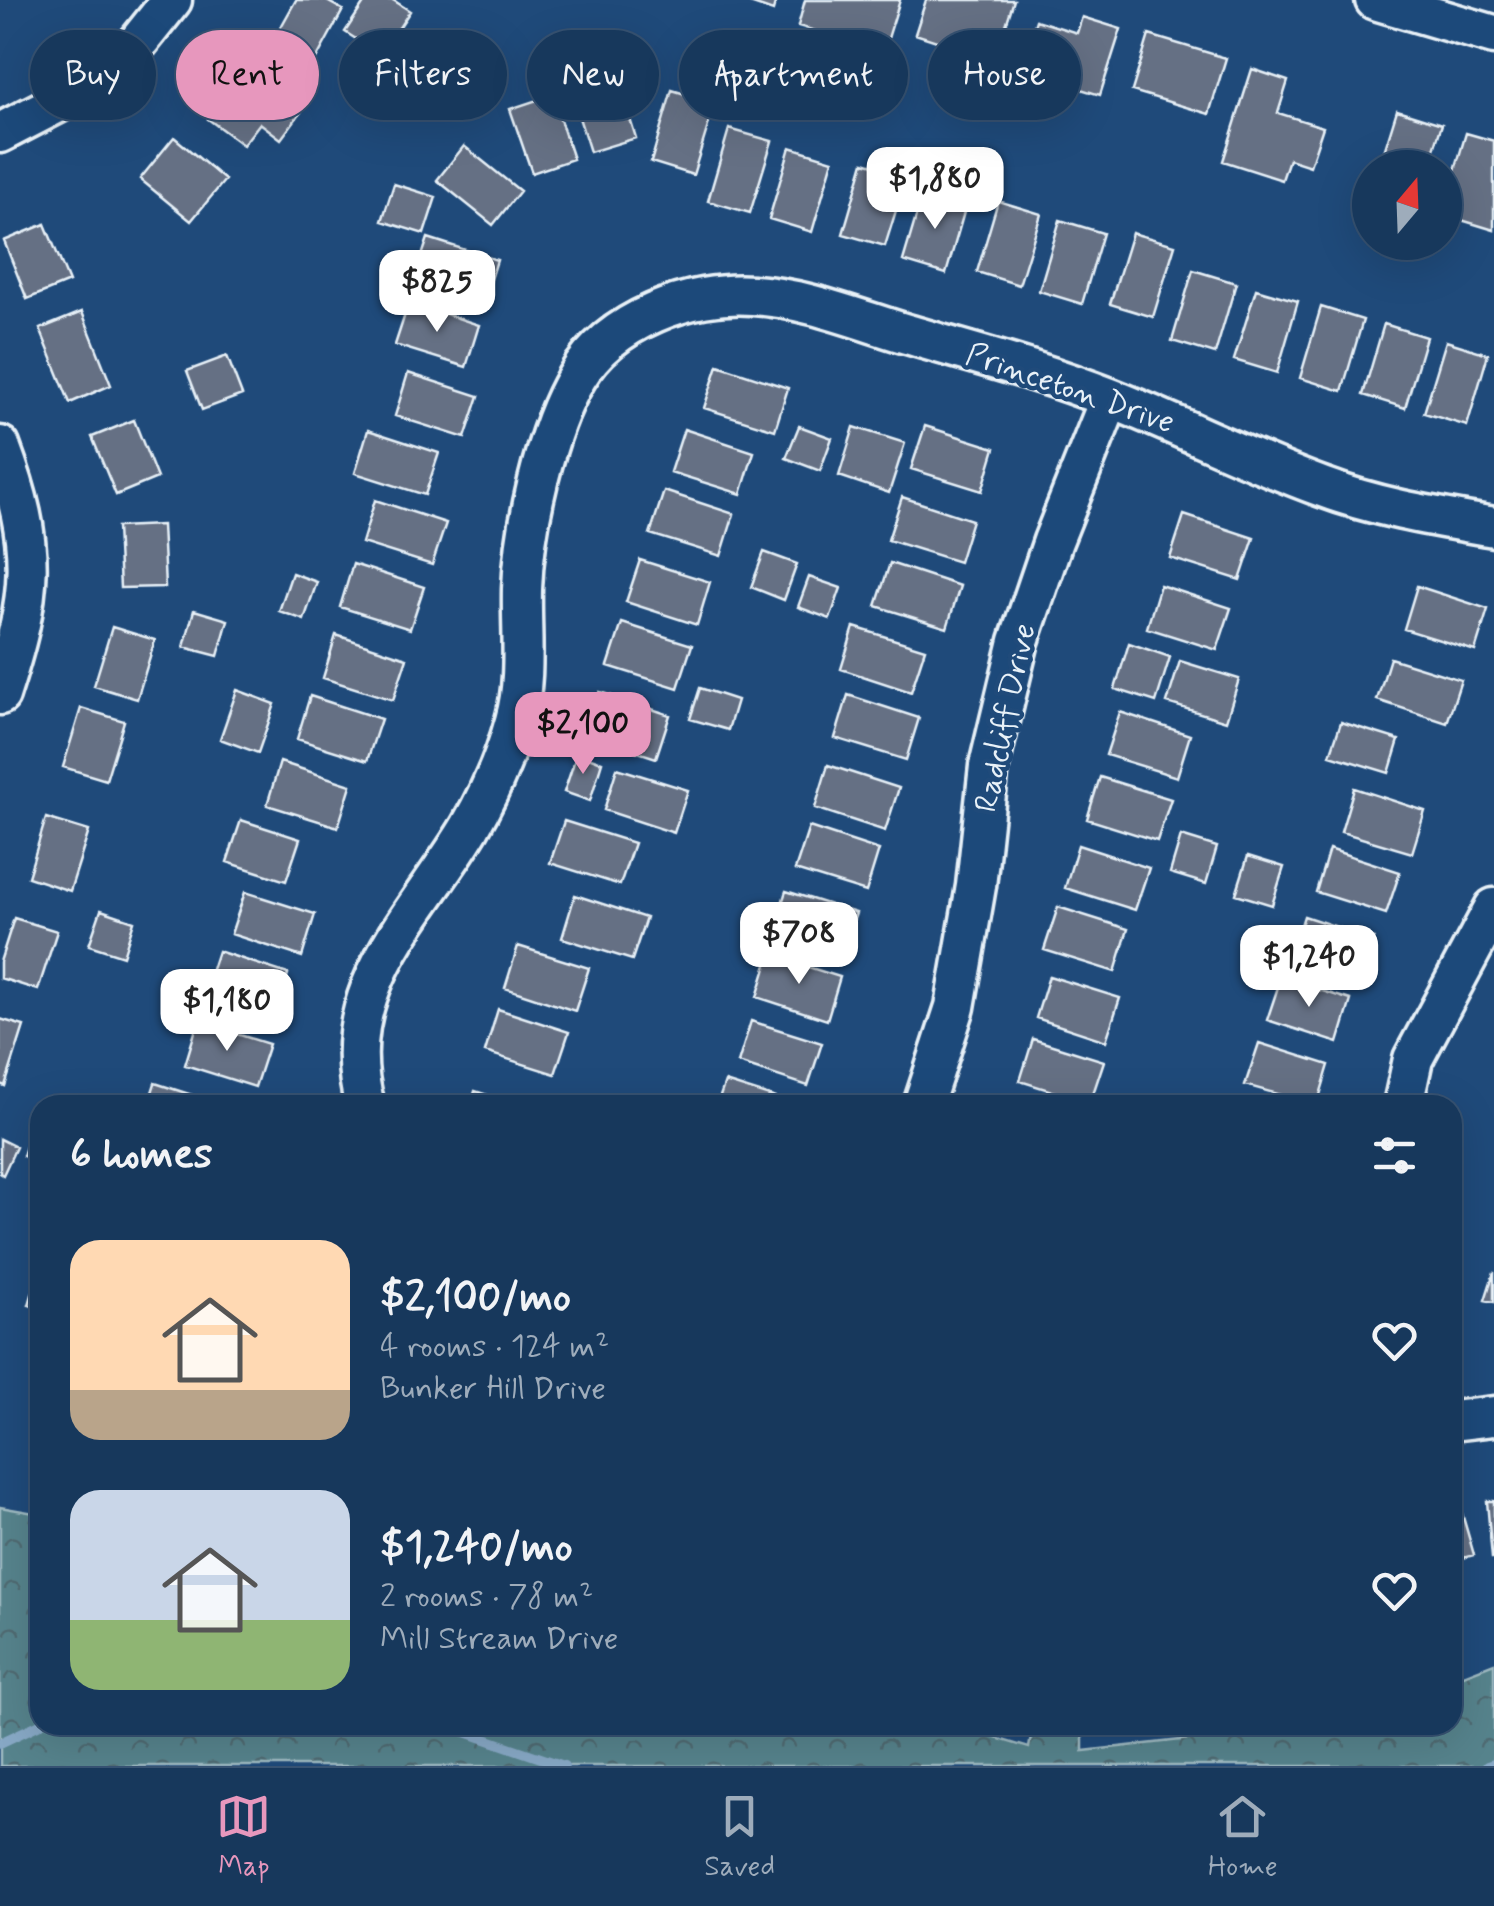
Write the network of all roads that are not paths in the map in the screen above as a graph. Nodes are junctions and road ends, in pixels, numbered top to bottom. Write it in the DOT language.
graph roads {
  1 [pos="172,0"];
  2 [pos="1376,0"];
  3 [pos="1494,34"];
  4 [pos="0,132"];
  5 [pos="1110,398"];
  6 [pos="0,446"];
  7 [pos="1494,527"];
  8 [pos="0,695"];
  9 [pos="1494,908"];
  10 [pos="363,1095"];
  11 [pos="926,1095"];
  12 [pos="1404,1095"];
  13 [pos="1494,1416"];
  14 [pos="1462,1420"];
  1 -- 4 [label="street"];
  2 -- 3 [label="street"];
  5 -- 7 [label="street, Princeton Drive"];
  5 -- 10 [label="street, Princeton Drive"];
  5 -- 11 [label="street, Radcliff Drive"];
  6 -- 8 [label="street"];
  9 -- 12 [label="street"];
  13 -- 14 [label="street"];
}
